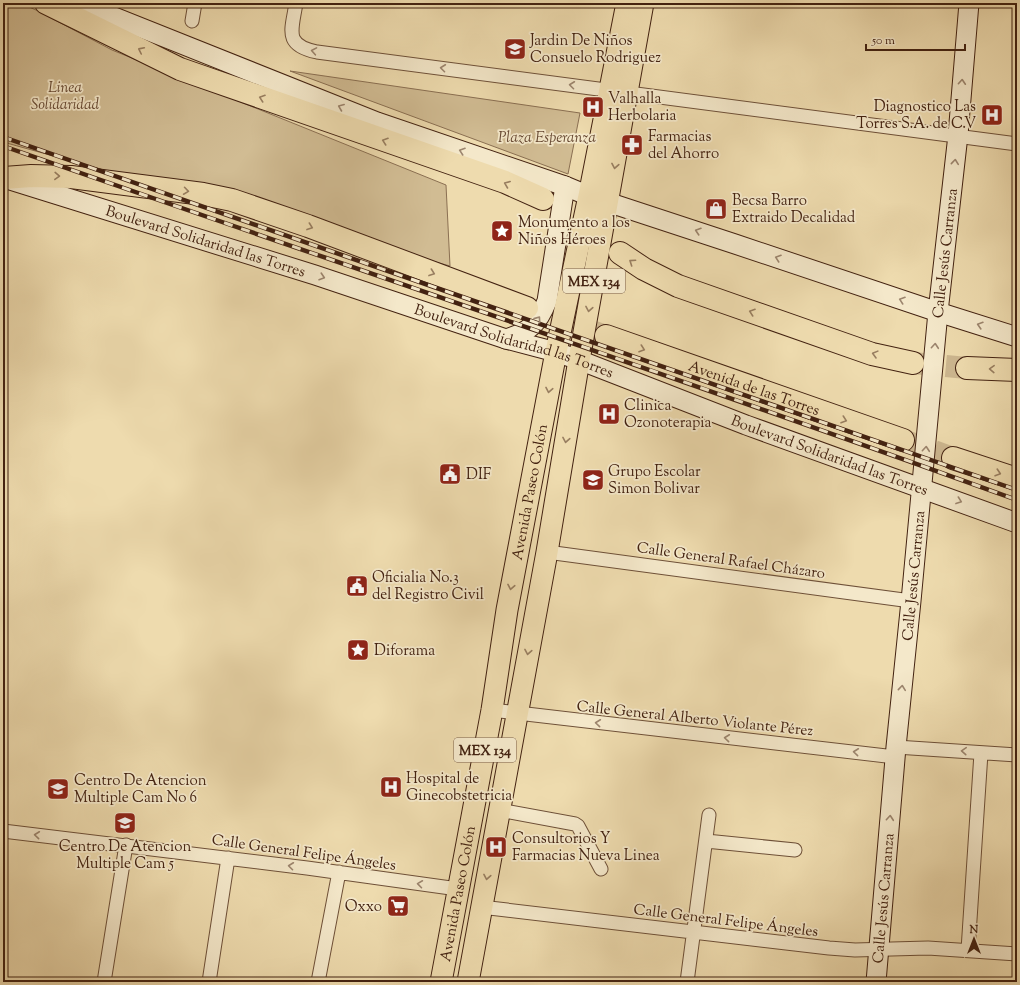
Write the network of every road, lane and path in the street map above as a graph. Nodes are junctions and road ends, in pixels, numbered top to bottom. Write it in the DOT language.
graph roads {
  1 [pos="46,3"];
  2 [pos="79,3"];
  3 [pos="195,3"];
  4 [pos="296,3"];
  5 [pos="627,3"];
  6 [pos="643,3"];
  7 [pos="968,3"];
  8 [pos="192,20"];
  9 [pos="619,92"];
  10 [pos="958,135"];
  11 [pos="1017,144"];
  12 [pos="3,178"];
  13 [pos="565,186"];
  14 [pos="543,199"];
  15 [pos="599,199"];
  16 [pos="620,253"];
  17 [pos="527,308"];
  18 [pos="938,312"];
  19 [pos="606,336"];
  20 [pos="1017,337"];
  21 [pos="506,339"];
  22 [pos="556,352"];
  23 [pos="580,360"];
  24 [pos="913,363"];
  25 [pos="967,368"];
  26 [pos="1017,370"];
  27 [pos="902,440"];
  28 [pos="953,458"];
  29 [pos="1017,479"];
  30 [pos="922,488"];
  31 [pos="1017,523"];
  32 [pos="547,552"];
  33 [pos="911,601"];
  34 [pos="507,610"];
  35 [pos="535,614"];
  36 [pos="492,710"];
  37 [pos="517,714"];
  38 [pos="896,752"];
  39 [pos="981,753"];
  40 [pos="1017,755"];
  41 [pos="499,810"];
  42 [pos="709,815"];
  43 [pos="3,831"];
  44 [pos="706,841"];
  45 [pos="126,845"];
  46 [pos="795,850"];
  47 [pos="228,858"];
  48 [pos="601,869"];
  49 [pos="339,872"];
  50 [pos="458,889"];
  51 [pos="482,908"];
  52 [pos="694,933"];
  53 [pos="878,949"];
  54 [pos="968,950"];
  55 [pos="1017,954"];
  56 [pos="104,982"];
  57 [pos="209,982"];
  58 [pos="318,982"];
  59 [pos="442,982"];
  60 [pos="468,982"];
  61 [pos="687,982"];
  62 [pos="876,982"];
  14 -- 1 [label="highway, one-way"];
  13 -- 2 [label="main road, one-way"];
  3 -- 8 [label="street"];
  9 -- 4 [label="street, one-way"];
  5 -- 9 [label="main road, Avenida Paseo Colón / MEX 134"];
  6 -- 9 [label="main road, Avenida Paseo Colón / MEX 134"];
  10 -- 7 [label="main road, Calle Jesús Carranza, one-way"];
  9 -- 10 [label="street"];
  9 -- 15 [label="main road, Avenida Paseo Colón / MEX 134, one-way"];
  10 -- 11 [label="street"];
  18 -- 10 [label="main road, Calle Jesús Carranza, one-way"];
  12 -- 17 [label="highway, Boulevard Solidaridad las Torres, one-way"];
  12 -- 21 [label="main road, Boulevard Solidaridad las Torres, one-way"];
  13 -- 15 [label="main road"];
  21 -- 13 [label="main road, one-way"];
  18 -- 15 [label="main road, one-way"];
  15 -- 22 [label="main road, Avenida Paseo Colón / MEX 134"];
  15 -- 23 [label="main road, Avenida Paseo Colón / MEX 134, one-way"];
  24 -- 16 [label="highway, one-way"];
  20 -- 18 [label="main road, one-way"];
  30 -- 18 [label="main road, Calle Jesús Carranza, one-way"];
  19 -- 27 [label="highway, Avenida de las Torres, one-way"];
  21 -- 22 [label="main road, Boulevard Solidaridad las Torres"];
  22 -- 23 [label="main road, Boulevard Solidaridad las Torres"];
  22 -- 34 [label="main road, Avenida Paseo Colón / MEX 134, one-way"];
  23 -- 30 [label="main road, Boulevard Solidaridad las Torres"];
  23 -- 32 [label="main road, Avenida Paseo Colón / MEX 134, one-way"];
  26 -- 25 [label="highway, one-way"];
  28 -- 29 [label="highway, one-way"];
  30 -- 31 [label="main road, Boulevard Solidaridad las Torres, one-way"];
  30 -- 33 [label="main road, Calle Jesús Carranza"];
  32 -- 33 [label="street, Calle General Rafael Cházaro"];
  32 -- 35 [label="main road, Avenida Paseo Colón / MEX 134"];
  38 -- 33 [label="main road, Calle Jesús Carranza, one-way"];
  34 -- 35 [label="main road"];
  34 -- 36 [label="main road, Avenida Paseo Colón / MEX 134"];
  35 -- 37 [label="main road, Avenida Paseo Colón / MEX 134, one-way"];
  36 -- 37 [label="street, Calle General Alberto Violante Pérez"];
  36 -- 50 [label="main road, Avenida Paseo Colón / MEX 134"];
  38 -- 37 [label="street, Calle General Alberto Violante Pérez, one-way"];
  37 -- 41 [label="main road, Avenida Paseo Colón / MEX 134"];
  39 -- 38 [label="street, Calle General Alberto Violante Pérez, one-way"];
  53 -- 38 [label="main road, Calle Jesús Carranza, one-way"];
  39 -- 40 [label="street, Calle General Alberto Violante Pérez"];
  39 -- 54 [label="street"];
  41 -- 48 [label="street"];
  41 -- 51 [label="main road, Avenida Paseo Colón / MEX 134, one-way"];
  42 -- 44 [label="street"];
  45 -- 43 [label="street, Calle General Felipe Ángeles, one-way"];
  44 -- 46 [label="street"];
  44 -- 52 [label="street"];
  45 -- 47 [label="street, Calle General Felipe Ángeles"];
  45 -- 56 [label="street"];
  49 -- 47 [label="street, Calle General Felipe Ángeles, one-way"];
  47 -- 57 [label="street"];
  50 -- 49 [label="street, Calle General Felipe Ángeles, one-way"];
  49 -- 58 [label="street"];
  50 -- 59 [label="main road, Avenida Paseo Colón / MEX 134"];
  51 -- 52 [label="street, Calle General Felipe Ángeles"];
  51 -- 60 [label="main road, Avenida Paseo Colón / MEX 134"];
  52 -- 53 [label="street, Calle General Felipe Ángeles"];
  52 -- 61 [label="street"];
  53 -- 54 [label="street, Calle General Felipe Ángeles"];
  53 -- 62 [label="main road, Calle Jesús Carranza"];
  54 -- 55 [label="street, Calle General Felipe Ángeles"];
}
